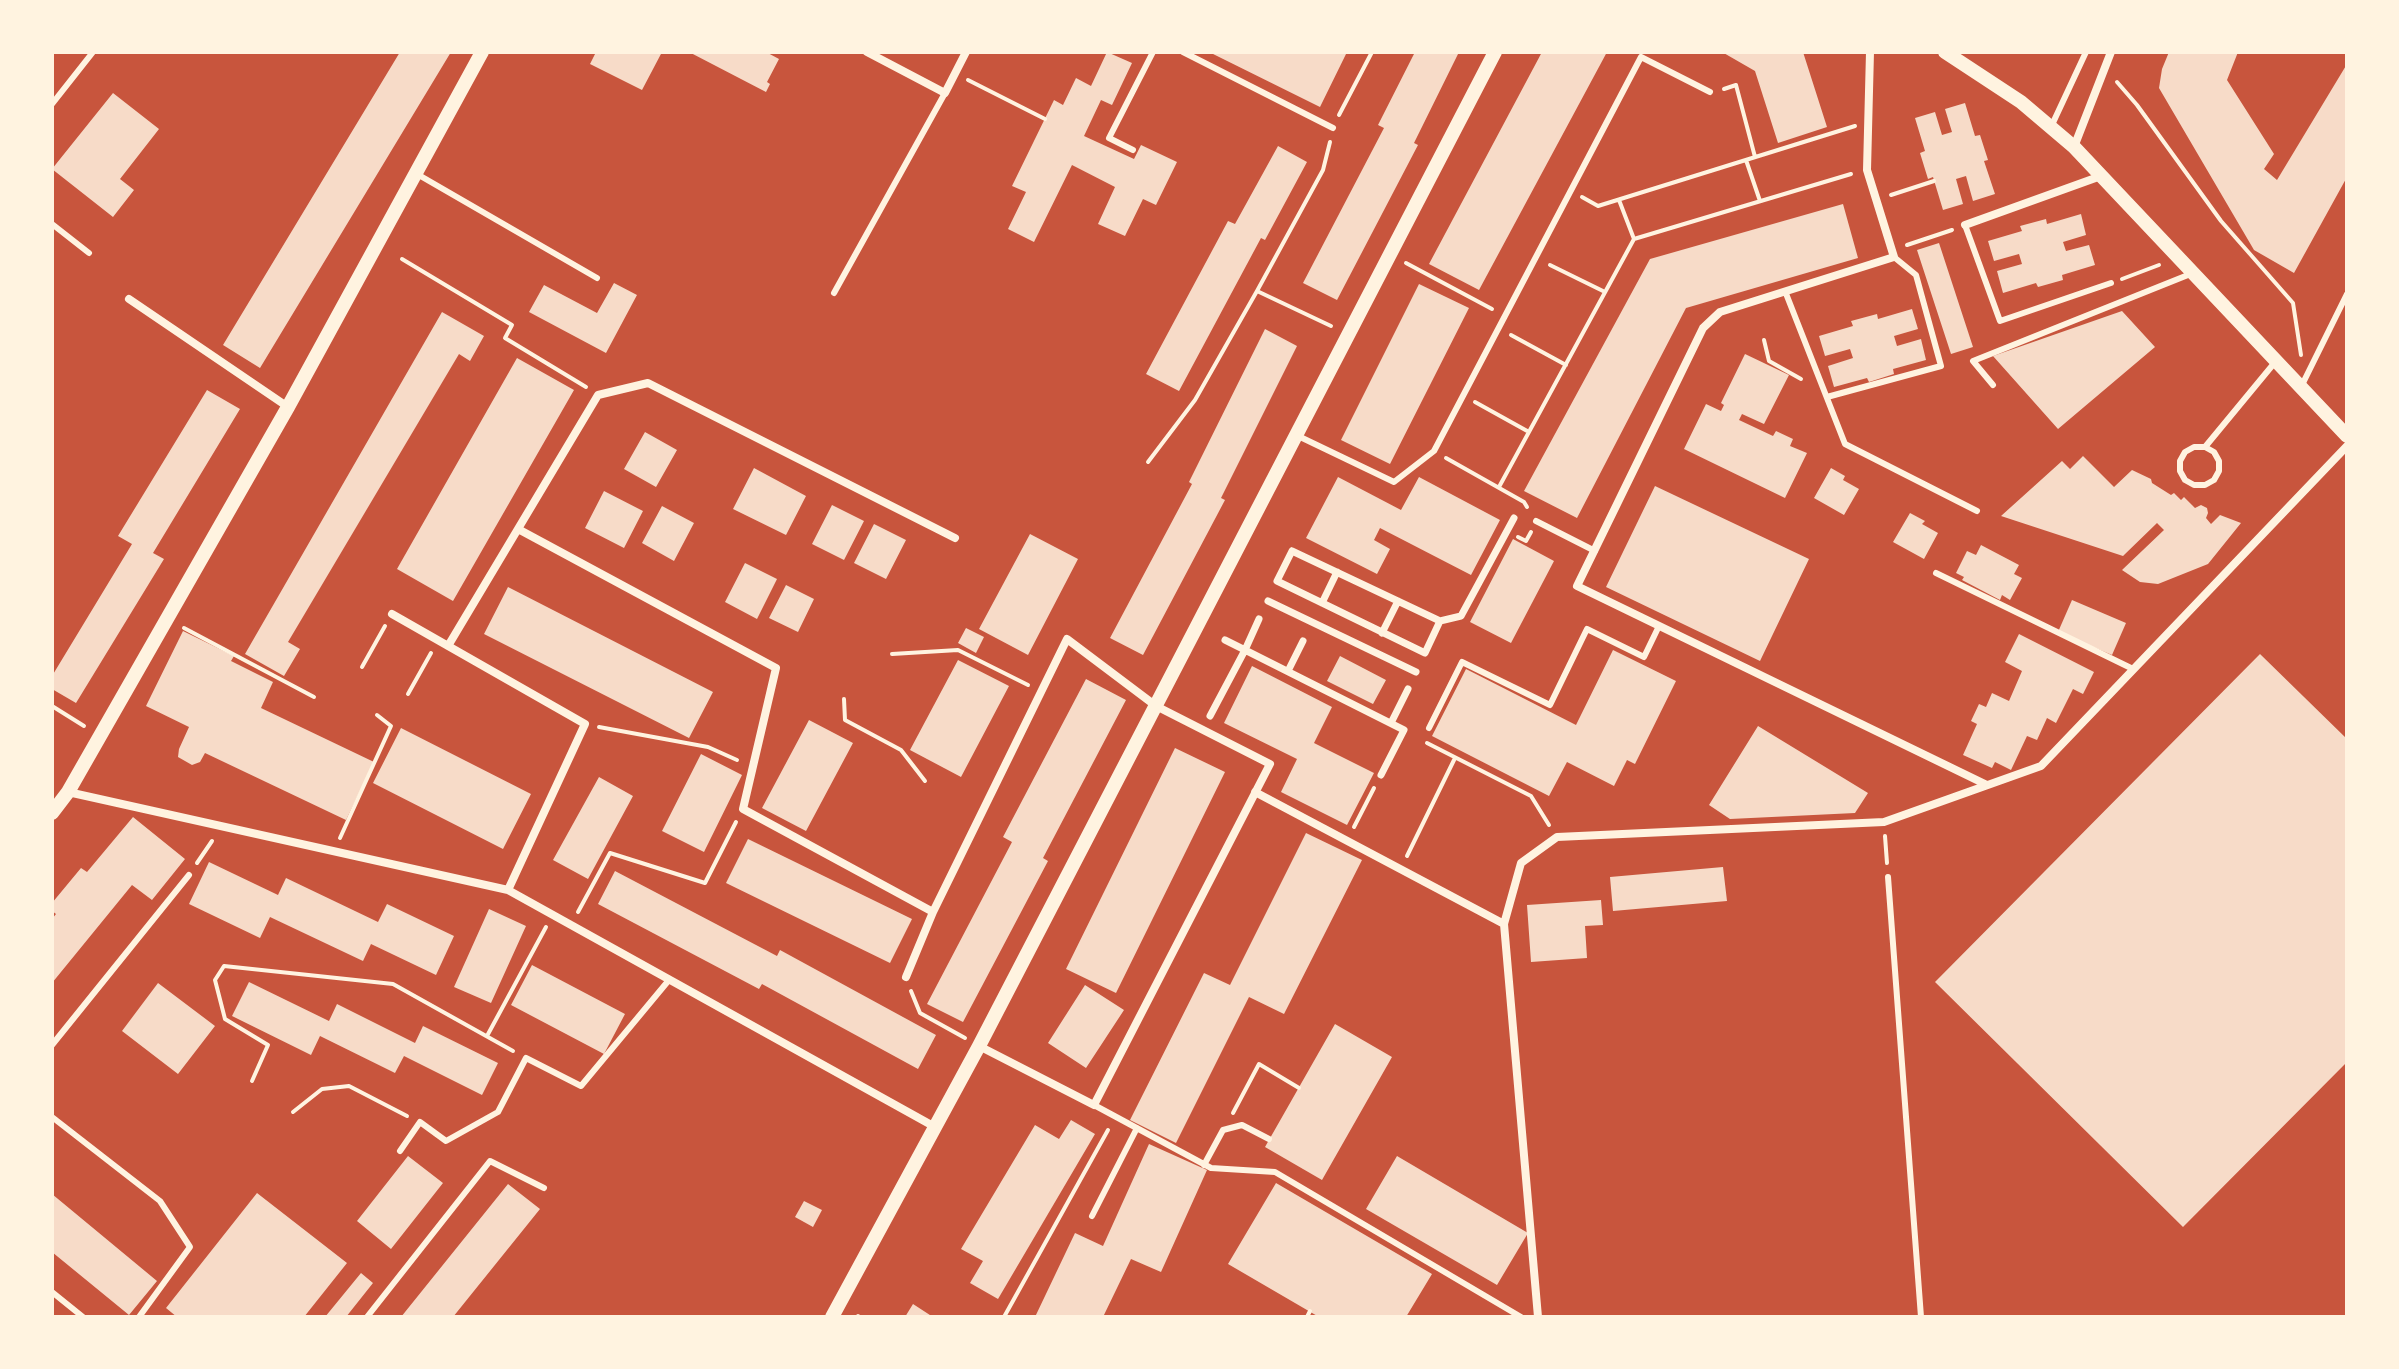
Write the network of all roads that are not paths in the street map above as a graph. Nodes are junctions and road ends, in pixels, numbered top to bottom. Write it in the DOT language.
graph roads {
  1 [pos="93,52"];
  2 [pos="482,52"];
  3 [pos="867,52"];
  4 [pos="966,52"];
  5 [pos="1153,52"];
  6 [pos="1183,52"];
  7 [pos="1495,52"];
  8 [pos="1870,52"];
  9 [pos="1945,52"];
  10 [pos="2086,52"];
  11 [pos="2111,52"];
  12 [pos="1710,92"];
  13 [pos="945,93"];
  14 [pos="52,104"];
  15 [pos="2051,127"];
  16 [pos="1333,128"];
  17 [pos="2074,147"];
  18 [pos="1133,150"];
  19 [pos="417,174"];
  20 [pos="2101,176"];
  21 [pos="52,224"];
  22 [pos="1965,225"];
  23 [pos="89,253"];
  24 [pos="1894,257"];
  25 [pos="2193,273"];
  26 [pos="597,278"];
  27 [pos="2111,283"];
  28 [pos="1785,291"];
  29 [pos="834,293"];
  30 [pos="2347,294"];
  31 [pos="129,299"];
  32 [pos="2276,361"];
  33 [pos="1993,385"];
  34 [pos="2301,387"];
  35 [pos="1827,397"];
  36 [pos="288,407"];
  37 [pos="1296,435"];
  38 [pos="2347,436"];
  39 [pos="2347,446"];
  40 [pos="2205,447"];
  41 [pos="1977,511"];
  42 [pos="1514,518"];
  43 [pos="1536,521"];
  44 [pos="518,529"];
  45 [pos="955,538"];
  46 [pos="1595,551"];
  47 [pos="1337,572"];
  48 [pos="1936,573"];
  49 [pos="1268,601"];
  50 [pos="1398,601"];
  51 [pos="1322,603"];
  52 [pos="392,614"];
  53 [pos="1259,619"];
  54 [pos="1440,621"];
  55 [pos="1659,626"];
  56 [pos="1382,633"];
  57 [pos="1225,640"];
  58 [pos="1303,641"];
  59 [pos="448,646"];
  60 [pos="1245,650"];
  61 [pos="2133,669"];
  62 [pos="1288,671"];
  63 [pos="1416,672"];
  64 [pos="1408,689"];
  65 [pos="1156,706"];
  66 [pos="1210,716"];
  67 [pos="1391,723"];
  68 [pos="1429,728"];
  69 [pos="1381,775"];
  70 [pos="1987,785"];
  71 [pos="68,792"];
  72 [pos="1255,792"];
  73 [pos="52,813"];
  74 [pos="189,875"];
  75 [pos="1888,877"];
  76 [pos="508,890"];
  77 [pos="933,912"];
  78 [pos="1504,924"];
  79 [pos="906,977"];
  80 [pos="669,980"];
  81 [pos="972,1043"];
  82 [pos="52,1045"];
  83 [pos="1094,1105"];
  84 [pos="52,1117"];
  85 [pos="935,1127"];
  86 [pos="1137,1128"];
  87 [pos="1269,1139"];
  88 [pos="400,1151"];
  89 [pos="1204,1165"];
  90 [pos="544,1188"];
  91 [pos="1092,1216"];
  92 [pos="52,1292"];
  93 [pos="83,1317"];
  94 [pos="139,1317"];
  95 [pos="367,1317"];
  96 [pos="832,1317"];
  97 [pos="1521,1317"];
  98 [pos="1538,1317"];
  99 [pos="1921,1317"];
  1 -- 14 [label="lane"];
  2 -- 19 [label="street"];
  3 -- 13 [label="street"];
  4 -- 13 [label="street"];
  5 -- 18 [label="lane"];
  6 -- 16 [label="lane"];
  7 -- 37 [label="street"];
  8 -- 24 [label="street"];
  9 -- 15 [label="street"];
  10 -- 15 [label="lane"];
  11 -- 17 [label="street"];
  12 -- 37 [label="lane"];
  13 -- 29 [label="lane"];
  15 -- 17 [label="street"];
  17 -- 20 [label="street"];
  19 -- 26 [label="lane"];
  19 -- 36 [label="street"];
  20 -- 22 [label="street"];
  20 -- 25 [label="street"];
  21 -- 23 [label="lane"];
  22 -- 27 [label="lane"];
  24 -- 28 [label="street"];
  24 -- 35 [label="lane"];
  25 -- 32 [label="street"];
  25 -- 33 [label="lane"];
  28 -- 35 [label="lane"];
  28 -- 46 [label="street"];
  30 -- 34 [label="lane"];
  31 -- 36 [label="street"];
  32 -- 34 [label="street"];
  32 -- 40 [label="lane"];
  34 -- 38 [label="street"];
  35 -- 41 [label="lane"];
  36 -- 71 [label="street"];
  37 -- 65 [label="street"];
  39 -- 61 [label="street"];
  40 -- 40 [label="lane"];
  42 -- 54 [label="street"];
  43 -- 46 [label="lane"];
  44 -- 45 [label="street"];
  44 -- 59 [label="street"];
  44 -- 77 [label="street"];
  46 -- 55 [label="street"];
  47 -- 50 [label="street"];
  47 -- 51 [label="street"];
  47 -- 51 [label="street"];
  48 -- 61 [label="lane"];
  49 -- 63 [label="street"];
  50 -- 54 [label="street"];
  50 -- 56 [label="street"];
  51 -- 56 [label="street"];
  52 -- 59 [label="street"];
  53 -- 60 [label="street"];
  54 -- 56 [label="street"];
  55 -- 68 [label="lane"];
  55 -- 70 [label="street"];
  57 -- 60 [label="street"];
  58 -- 62 [label="street"];
  59 -- 76 [label="street"];
  60 -- 62 [label="street"];
  60 -- 66 [label="street"];
  61 -- 70 [label="street"];
  62 -- 67 [label="street"];
  64 -- 67 [label="street"];
  65 -- 72 [label="street"];
  65 -- 77 [label="street"];
  65 -- 81 [label="street"];
  67 -- 69 [label="street"];
  70 -- 78 [label="street"];
  71 -- 73 [label="street"];
  71 -- 76 [label="street"];
  72 -- 78 [label="street"];
  72 -- 83 [label="street"];
  74 -- 82 [label="lane"];
  75 -- 99 [label="lane"];
  76 -- 80 [label="street"];
  77 -- 79 [label="street"];
  78 -- 98 [label="street"];
  80 -- 85 [label="street"];
  80 -- 88 [label="lane"];
  81 -- 83 [label="street"];
  81 -- 85 [label="street"];
  83 -- 86 [label="lane"];
  84 -- 94 [label="lane"];
  85 -- 96 [label="street"];
  86 -- 89 [label="lane"];
  86 -- 91 [label="lane"];
  87 -- 89 [label="lane"];
  89 -- 97 [label="lane"];
  90 -- 95 [label="lane"];
  92 -- 93 [label="lane"];
}
